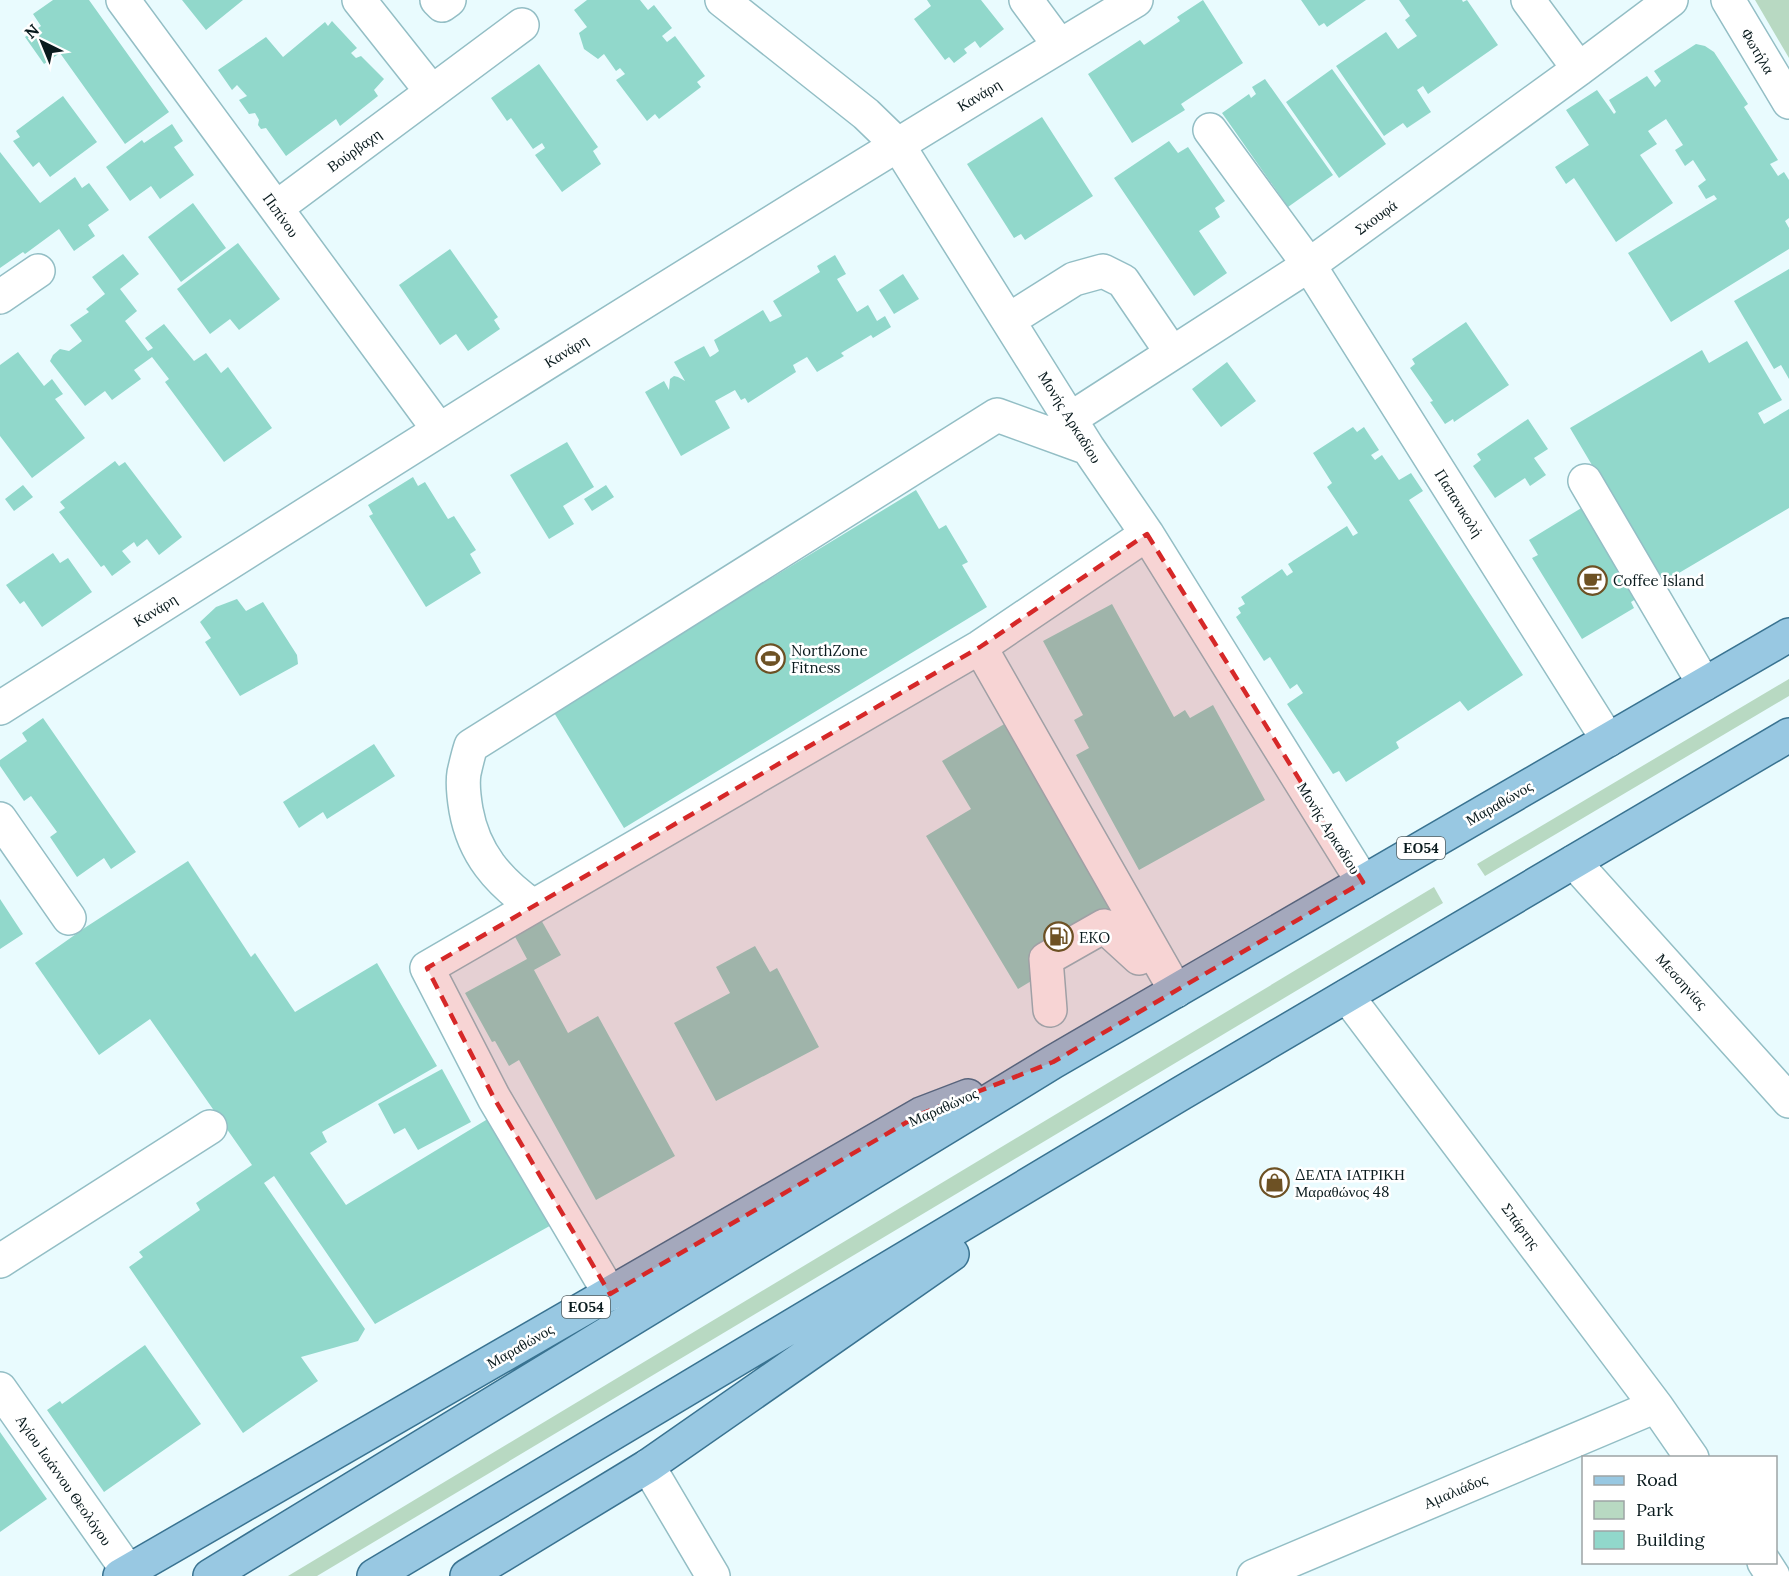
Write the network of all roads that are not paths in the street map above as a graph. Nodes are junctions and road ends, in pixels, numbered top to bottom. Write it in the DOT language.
graph roads {
  1 [pos="123,0"];
  2 [pos="359,0"];
  3 [pos="722,0"];
  4 [pos="1026,0"];
  5 [pos="1136,0"];
  6 [pos="1528,0"];
  7 [pos="1671,0"];
  8 [pos="1728,0"];
  9 [pos="522,25"];
  10 [pos="1060,46"];
  11 [pos="1579,69"];
  12 [pos="432,92"];
  13 [pos="1789,102"];
  14 [pos="1210,130"];
  15 [pos="898,145"];
  16 [pos="276,208"];
  17 [pos="1310,265"];
  18 [pos="38,271"];
  19 [pos="0,297"];
  20 [pos="1009,320"];
  21 [pos="1172,354"];
  22 [pos="1070,419"];
  23 [pos="439,430"];
  24 [pos="1088,448"];
  25 [pos="1585,481"];
  26 [pos="1147,534"];
  27 [pos="1789,635"];
  28 [pos="980,647"];
  29 [pos="1704,684"];
  30 [pos="0,708"];
  31 [pos="1789,735"];
  32 [pos="1608,740"];
  33 [pos="0,819"];
  34 [pos="1574,862"];
  35 [pos="1363,882"];
  36 [pos="533,906"];
  37 [pos="69,918"];
  38 [pos="1139,957"];
  39 [pos="1176,991"];
  40 [pos="1347,996"];
  41 [pos="1050,1010"];
  42 [pos="1053,1062"];
  43 [pos="1180,1094"];
  44 [pos="1789,1101"];
  45 [pos="210,1128"];
  46 [pos="0,1261"];
  47 [pos="610,1294"];
  48 [pos="0,1389"];
  49 [pos="1656,1406"];
  50 [pos="1691,1456"];
  51 [pos="648,1466"];
  52 [pos="124,1573"];
  53 [pos="210,1576"];
  54 [pos="374,1576"];
  55 [pos="466,1576"];
  56 [pos="713,1576"];
  57 [pos="1254,1576"];
  1 -- 16 [label="street, Πιπίνου"];
  2 -- 12 [label="street"];
  3 -- 15 [label="street, Μονής Αρκαδίου"];
  4 -- 10 [label="street"];
  5 -- 10 [label="street, Κανάρη"];
  6 -- 11 [label="street"];
  7 -- 11 [label="street, Σκουφά"];
  8 -- 13 [label="street, Φωτήλα"];
  9 -- 12 [label="street, Βούρβαχη"];
  10 -- 15 [label="street, Κανάρη"];
  11 -- 17 [label="street, Σκουφά"];
  12 -- 16 [label="street, Βούρβαχη"];
  14 -- 17 [label="street, Παπανικολή"];
  15 -- 20 [label="street, Μονής Αρκαδίου"];
  15 -- 23 [label="street, Κανάρη"];
  16 -- 23 [label="street, Πιπίνου"];
  17 -- 21 [label="street, Σκουφά"];
  17 -- 32 [label="street, Παπανικολή"];
  18 -- 19 [label="street"];
  20 -- 21 [label="street"];
  20 -- 22 [label="street, Μονής Αρκαδίου"];
  21 -- 22 [label="street, Σκουφά"];
  22 -- 24 [label="street, Μονής Αρκαδίου"];
  23 -- 30 [label="street, Κανάρη"];
  24 -- 26 [label="street, Μονής Αρκαδίου"];
  24 -- 36 [label="street"];
  25 -- 29 [label="street"];
  26 -- 28 [label="street"];
  26 -- 35 [label="street, Μονής Αρκαδίου"];
  27 -- 29 [label="main road, Μαραθώνος / ΕΟ54"];
  28 -- 36 [label="street"];
  28 -- 39 [label="street"];
  29 -- 32 [label="main road, Μαραθώνος / ΕΟ54"];
  31 -- 34 [label="main road"];
  32 -- 35 [label="main road, Μαραθώνος / ΕΟ54"];
  33 -- 37 [label="street"];
  34 -- 40 [label="main road"];
  34 -- 44 [label="street, Μεσσηνίας"];
  35 -- 39 [label="main road, Μαραθώνος / ΕΟ54"];
  36 -- 47 [label="street"];
  38 -- 41 [label="street"];
  39 -- 42 [label="main road, Μαραθώνος / ΕΟ54"];
  40 -- 43 [label="main road"];
  40 -- 49 [label="street, Σπάρτης"];
  42 -- 47 [label="main road, Μαραθώνος / ΕΟ54"];
  42 -- 53 [label="main road, Μαραθώνος / ΕΟ54"];
  43 -- 51 [label="main road"];
  43 -- 54 [label="main road"];
  45 -- 46 [label="street"];
  47 -- 52 [label="main road, Μαραθώνος / ΕΟ54"];
  48 -- 52 [label="street, Αγίου Ιωάννου Θεολόγου"];
  49 -- 50 [label="street, Σπάρτης"];
  49 -- 57 [label="street, Αμαλιάδος"];
  51 -- 55 [label="main road"];
  51 -- 56 [label="street"];
}
